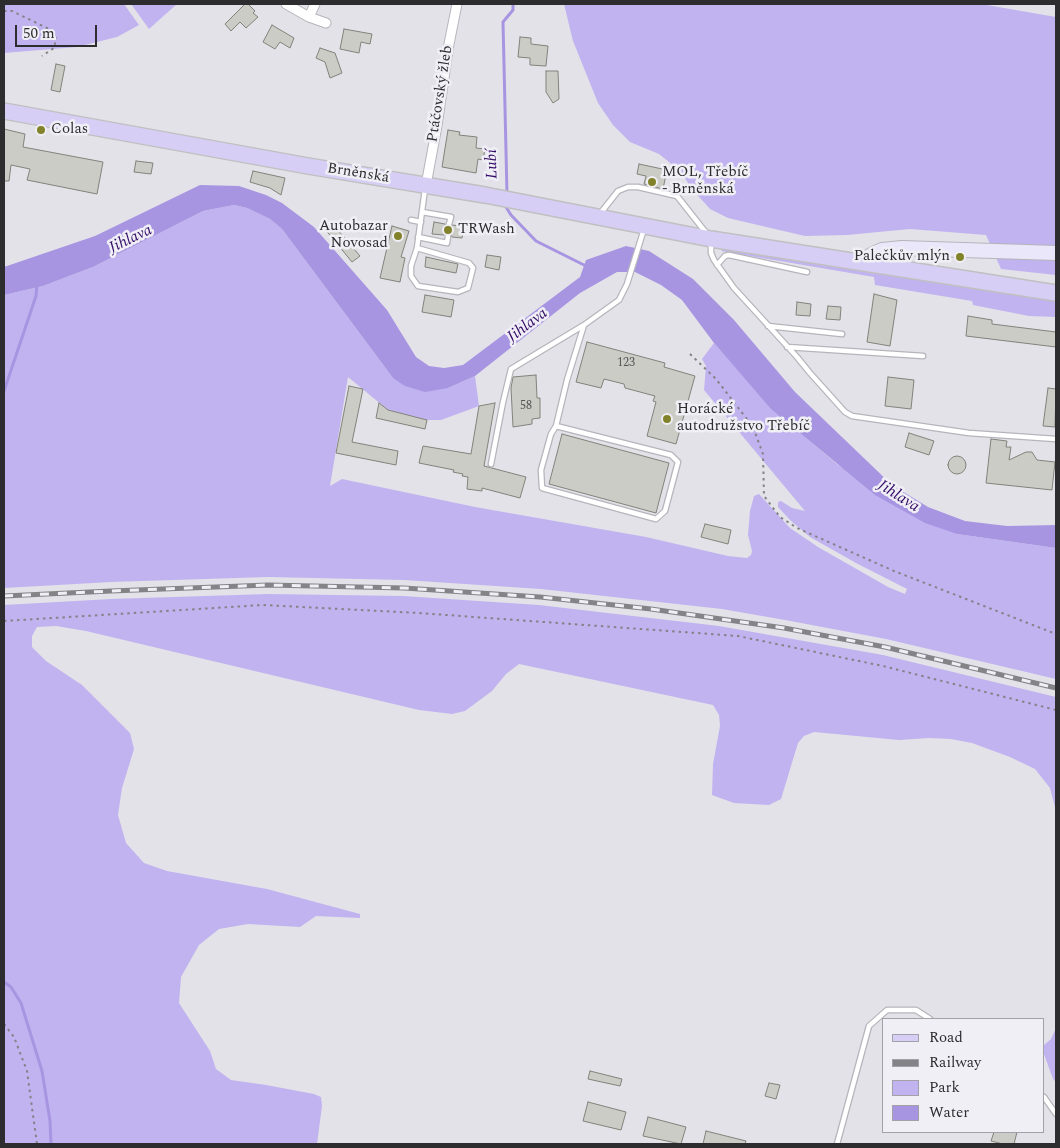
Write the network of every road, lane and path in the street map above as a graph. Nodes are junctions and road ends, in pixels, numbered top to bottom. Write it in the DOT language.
graph roads {
  1 [pos="286,4"];
  2 [pos="315,4"];
  3 [pos="457,4"];
  4 [pos="4,11"];
  5 [pos="309,18"];
  6 [pos="326,23"];
  7 [pos="42,56"];
  8 [pos="4,111"];
  9 [pos="426,185"];
  10 [pos="422,212"];
  11 [pos="597,218"];
  12 [pos="411,220"];
  13 [pos="421,222"];
  14 [pos="449,224"];
  15 [pos="645,228"];
  16 [pos="448,236"];
  17 [pos="418,237"];
  18 [pos="711,239"];
  19 [pos="417,248"];
  20 [pos="1056,253"];
  21 [pos="860,262"];
  22 [pos="717,265"];
  23 [pos="807,272"];
  24 [pos="1056,292"];
  25 [pos="584,325"];
  26 [pos="768,326"];
  27 [pos="842,334"];
  28 [pos="787,347"];
  29 [pos="690,354"];
  30 [pos="923,356"];
  31 [pos="556,426"];
  32 [pos="1056,439"];
  33 [pos="491,464"];
  34 [pos="4,621"];
  35 [pos="1056,634"];
  36 [pos="1056,710"];
  37 [pos="928,1018"];
  38 [pos="4,1024"];
  39 [pos="1045,1098"];
  40 [pos="1056,1114"];
  41 [pos="37,1144"];
  42 [pos="838,1144"];
  1 -- 5 [label="street"];
  2 -- 5 [label="street"];
  3 -- 9 [label="street, Ptáčovský žleb"];
  4 -- 7 [label="path"];
  5 -- 6 [label="street"];
  8 -- 9 [label="main road, Brněnská"];
  9 -- 10 [label="lane"];
  9 -- 11 [label="main road, Brněnská"];
  10 -- 13 [label="lane"];
  10 -- 14 [label="lane"];
  11 -- 15 [label="main road, Brněnská"];
  11 -- 18 [label="lane"];
  12 -- 13 [label="lane"];
  13 -- 17 [label="lane"];
  15 -- 18 [label="main road, Brněnská"];
  15 -- 25 [label="lane"];
  16 -- 17 [label="lane"];
  17 -- 19 [label="lane"];
  18 -- 21 [label="main road, Brněnská"];
  18 -- 22 [label="lane"];
  19 -- 19 [label="lane"];
  20 -- 21 [label="street"];
  21 -- 24 [label="main road, Brněnská"];
  22 -- 23 [label="lane"];
  22 -- 26 [label="lane"];
  25 -- 31 [label="lane"];
  25 -- 33 [label="lane"];
  26 -- 27 [label="lane"];
  26 -- 28 [label="lane"];
  28 -- 30 [label="lane"];
  28 -- 32 [label="lane"];
  29 -- 35 [label="path"];
  31 -- 31 [label="lane"];
  34 -- 36 [label="path"];
  37 -- 42 [label="lane"];
  38 -- 41 [label="path"];
  39 -- 40 [label="lane"];
}
